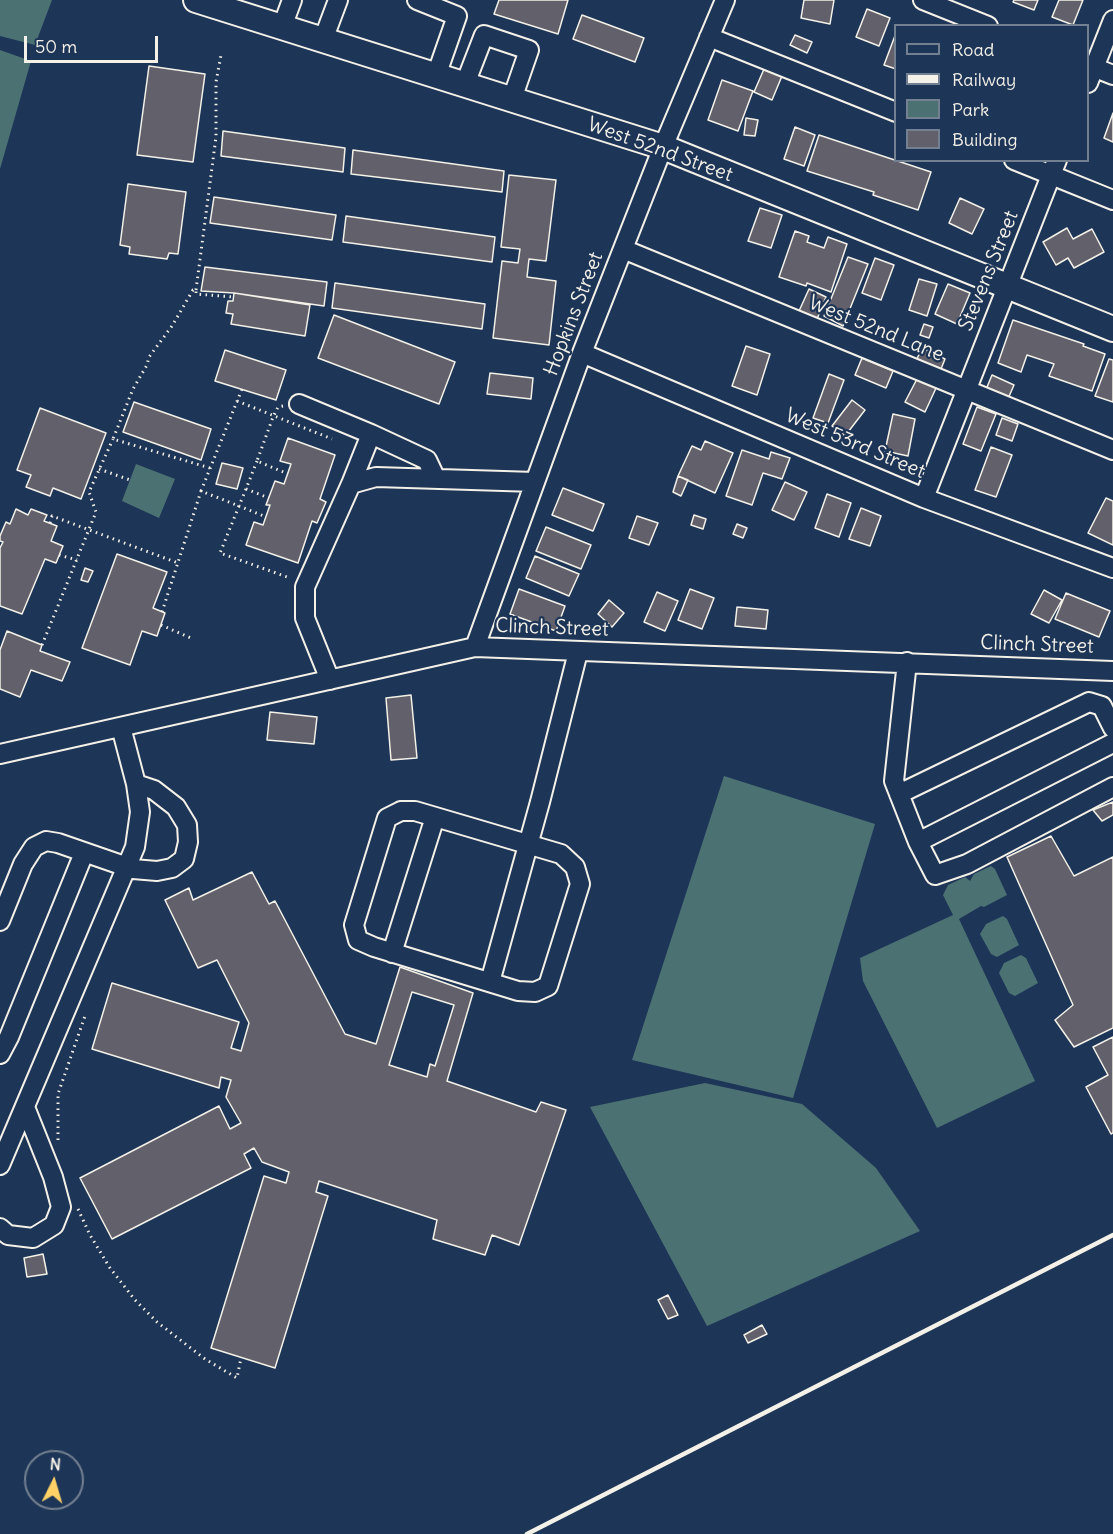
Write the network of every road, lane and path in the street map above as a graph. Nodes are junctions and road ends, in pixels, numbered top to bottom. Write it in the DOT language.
graph roads {
  1 [pos="196,0"];
  2 [pos="292,0"];
  3 [pos="338,0"];
  4 [pos="417,0"];
  5 [pos="725,0"];
  6 [pos="923,0"];
  7 [pos="1113,20"];
  8 [pos="983,24"];
  9 [pos="282,27"];
  10 [pos="709,37"];
  11 [pos="323,40"];
  12 [pos="220,55"];
  13 [pos="1090,72"];
  14 [pos="1113,75"];
  15 [pos="436,76"];
  16 [pos="465,84"];
  17 [pos="512,99"];
  18 [pos="894,111"];
  19 [pos="663,147"];
  20 [pos="1024,162"];
  21 [pos="1054,168"];
  22 [pos="1113,201"];
  23 [pos="623,249"];
  24 [pos="1007,288"];
  25 [pos="196,290"];
  26 [pos="234,297"];
  27 [pos="1113,329"];
  28 [pos="582,353"];
  29 [pos="242,390"];
  30 [pos="966,390"];
  31 [pos="237,401"];
  32 [pos="299,404"];
  33 [pos="273,417"];
  34 [pos="371,434"];
  35 [pos="113,439"];
  36 [pos="334,440"];
  37 [pos="1113,450"];
  38 [pos="257,462"];
  39 [pos="210,468"];
  40 [pos="99,469"];
  41 [pos="288,474"];
  42 [pos="436,479"];
  43 [pos="130,480"];
  44 [pos="535,483"];
  45 [pos="351,484"];
  46 [pos="246,489"];
  47 [pos="201,491"];
  48 [pos="269,498"];
  49 [pos="924,498"];
  50 [pos="239,506"];
  51 [pos="266,517"];
  52 [pos="50,523"];
  53 [pos="90,530"];
  54 [pos="59,555"];
  55 [pos="78,561"];
  56 [pos="178,562"];
  57 [pos="1113,568"];
  58 [pos="306,584"];
  59 [pos="162,612"];
  60 [pos="161,625"];
  61 [pos="191,638"];
  62 [pos="42,645"];
  63 [pos="475,647"];
  64 [pos="578,652"];
  65 [pos="907,662"];
  66 [pos="1113,671"];
  67 [pos="330,680"];
  68 [pos="121,727"];
  69 [pos="1113,728"];
  70 [pos="1113,743"];
  71 [pos="0,754"];
  72 [pos="136,784"];
  73 [pos="1113,787"];
  74 [pos="899,794"];
  75 [pos="435,817"];
  76 [pos="918,842"];
  77 [pos="528,845"];
  78 [pos="84,853"];
  79 [pos="127,868"];
  80 [pos="0,921"];
  81 [pos="392,952"];
  82 [pos="490,982"];
  83 [pos="87,1008"];
  84 [pos="0,1054"];
  85 [pos="25,1107"];
  86 [pos="58,1144"];
  87 [pos="0,1165"];
  88 [pos="76,1203"];
  89 [pos="0,1228"];
  90 [pos="241,1358"];
  1 -- 9 [label="main road, West 52nd Street"];
  2 -- 9 [label="street"];
  3 -- 11 [label="street"];
  4 -- 15 [label="street"];
  5 -- 10 [label="street, Hopkins Street"];
  6 -- 8 [label="street"];
  7 -- 13 [label="street"];
  9 -- 11 [label="main road, West 52nd Street"];
  10 -- 18 [label="street"];
  10 -- 19 [label="street, Hopkins Street"];
  11 -- 15 [label="main road, West 52nd Street"];
  12 -- 25 [label="path"];
  13 -- 14 [label="street"];
  15 -- 16 [label="main road, West 52nd Street"];
  16 -- 17 [label="main road, West 52nd Street"];
  16 -- 17 [label="street"];
  17 -- 19 [label="main road, West 52nd Street"];
  19 -- 23 [label="street, Hopkins Street"];
  19 -- 24 [label="main road, West 52nd Street"];
  20 -- 21 [label="street"];
  21 -- 22 [label="street"];
  21 -- 24 [label="street, Stevens Street"];
  23 -- 28 [label="street, Hopkins Street"];
  23 -- 30 [label="street, West 52nd Lane"];
  24 -- 27 [label="main road, West 52nd Street"];
  24 -- 30 [label="street, Stevens Street"];
  25 -- 26 [label="path"];
  25 -- 35 [label="path"];
  28 -- 44 [label="street, Hopkins Street"];
  28 -- 49 [label="street, West 53rd Street"];
  29 -- 31 [label="path"];
  30 -- 37 [label="street, West 52nd Lane"];
  30 -- 49 [label="street, Stevens Street"];
  31 -- 33 [label="path"];
  31 -- 39 [label="path"];
  32 -- 33 [label="path"];
  32 -- 34 [label="street"];
  33 -- 36 [label="path"];
  33 -- 38 [label="path"];
  34 -- 42 [label="street"];
  34 -- 45 [label="street"];
  35 -- 39 [label="path"];
  35 -- 40 [label="path"];
  38 -- 41 [label="path"];
  38 -- 46 [label="path"];
  39 -- 47 [label="path"];
  40 -- 43 [label="path"];
  40 -- 53 [label="path"];
  42 -- 44 [label="street"];
  42 -- 45 [label="street"];
  44 -- 63 [label="street, Hopkins Street"];
  45 -- 58 [label="street"];
  46 -- 48 [label="path"];
  46 -- 50 [label="path"];
  47 -- 50 [label="path"];
  47 -- 56 [label="path"];
  49 -- 57 [label="street, West 53rd Street"];
  50 -- 51 [label="path"];
  50 -- 58 [label="path"];
  52 -- 53 [label="path"];
  53 -- 55 [label="path"];
  53 -- 56 [label="path"];
  54 -- 55 [label="path"];
  55 -- 62 [label="path"];
  56 -- 59 [label="path"];
  58 -- 67 [label="street"];
  60 -- 61 [label="path"];
  63 -- 64 [label="street, Clinch Street"];
  63 -- 67 [label="street, Clinch Street"];
  64 -- 65 [label="street, Clinch Street"];
  64 -- 77 [label="street"];
  65 -- 66 [label="street, Clinch Street"];
  65 -- 74 [label="street"];
  67 -- 68 [label="street, Clinch Street"];
  68 -- 71 [label="street, Clinch Street"];
  68 -- 72 [label="street"];
  69 -- 74 [label="street"];
  70 -- 76 [label="street"];
  72 -- 79 [label="street"];
  72 -- 79 [label="street"];
  73 -- 76 [label="street"];
  74 -- 76 [label="street"];
  75 -- 77 [label="street"];
  75 -- 81 [label="street"];
  75 -- 81 [label="street"];
  77 -- 82 [label="street"];
  77 -- 82 [label="street"];
  78 -- 79 [label="street"];
  78 -- 80 [label="street"];
  78 -- 84 [label="street"];
  79 -- 85 [label="street"];
  81 -- 82 [label="street"];
  83 -- 86 [label="path"];
  85 -- 87 [label="street"];
  85 -- 89 [label="street"];
  88 -- 90 [label="path"];
}
